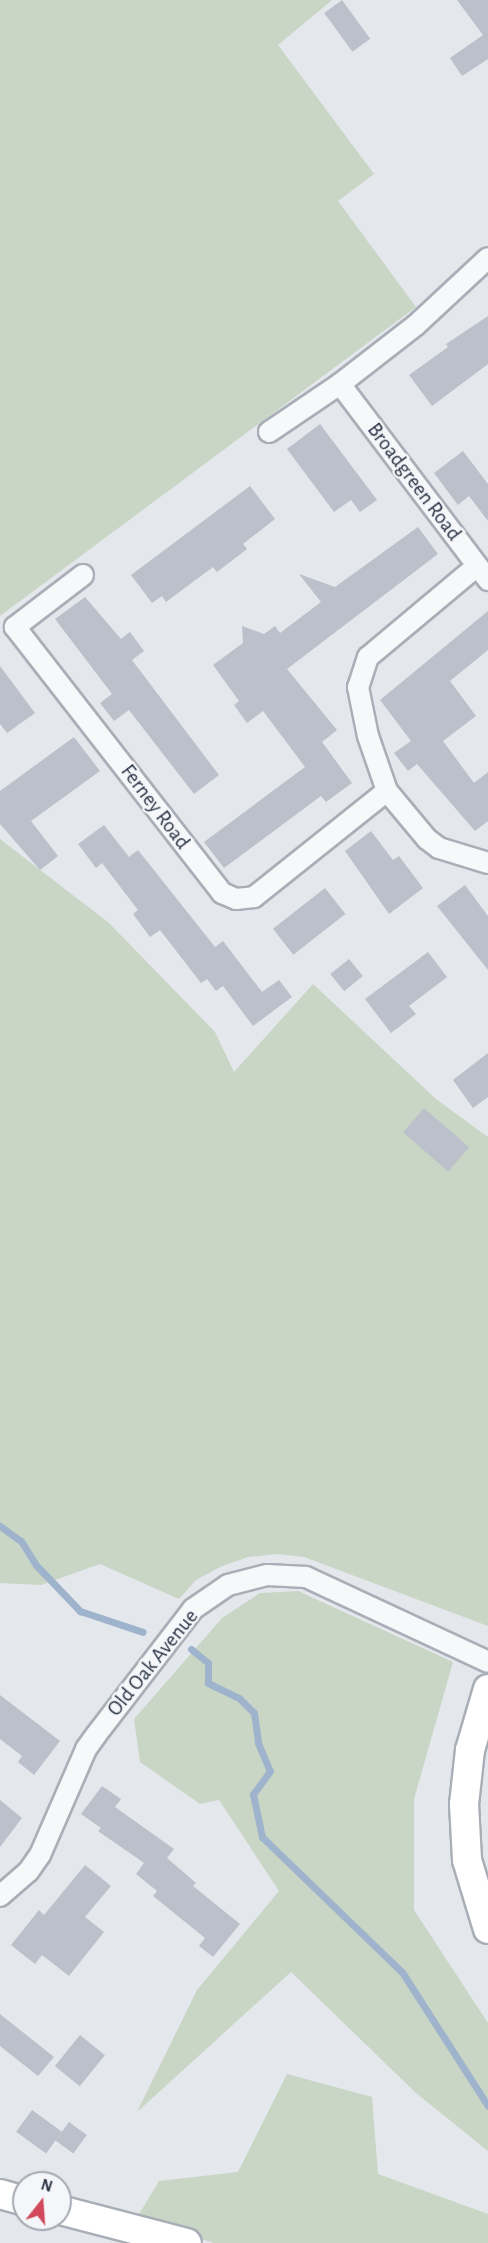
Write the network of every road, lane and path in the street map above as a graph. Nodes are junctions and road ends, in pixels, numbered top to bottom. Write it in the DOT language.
graph roads {
  1 [pos="488,258"];
  2 [pos="340,384"];
  3 [pos="269,432"];
  4 [pos="483,573"];
  5 [pos="83,574"];
  6 [pos="387,791"];
  7 [pos="488,863"];
  8 [pos="488,1662"];
  9 [pos="488,1689"];
  10 [pos="0,1896"];
  11 [pos="488,1929"];
  12 [pos="72,2213"];
  13 [pos="187,2243"];
  1 -- 2 [label="street"];
  2 -- 3 [label="street"];
  2 -- 4 [label="street, Broadgreen Road"];
  4 -- 6 [label="street"];
  5 -- 6 [label="street, Ferney Road"];
  6 -- 7 [label="street"];
  8 -- 10 [label="street, Old Oak Avenue"];
  9 -- 11 [label="street"];
  12 -- 13 [label="street"];
}
